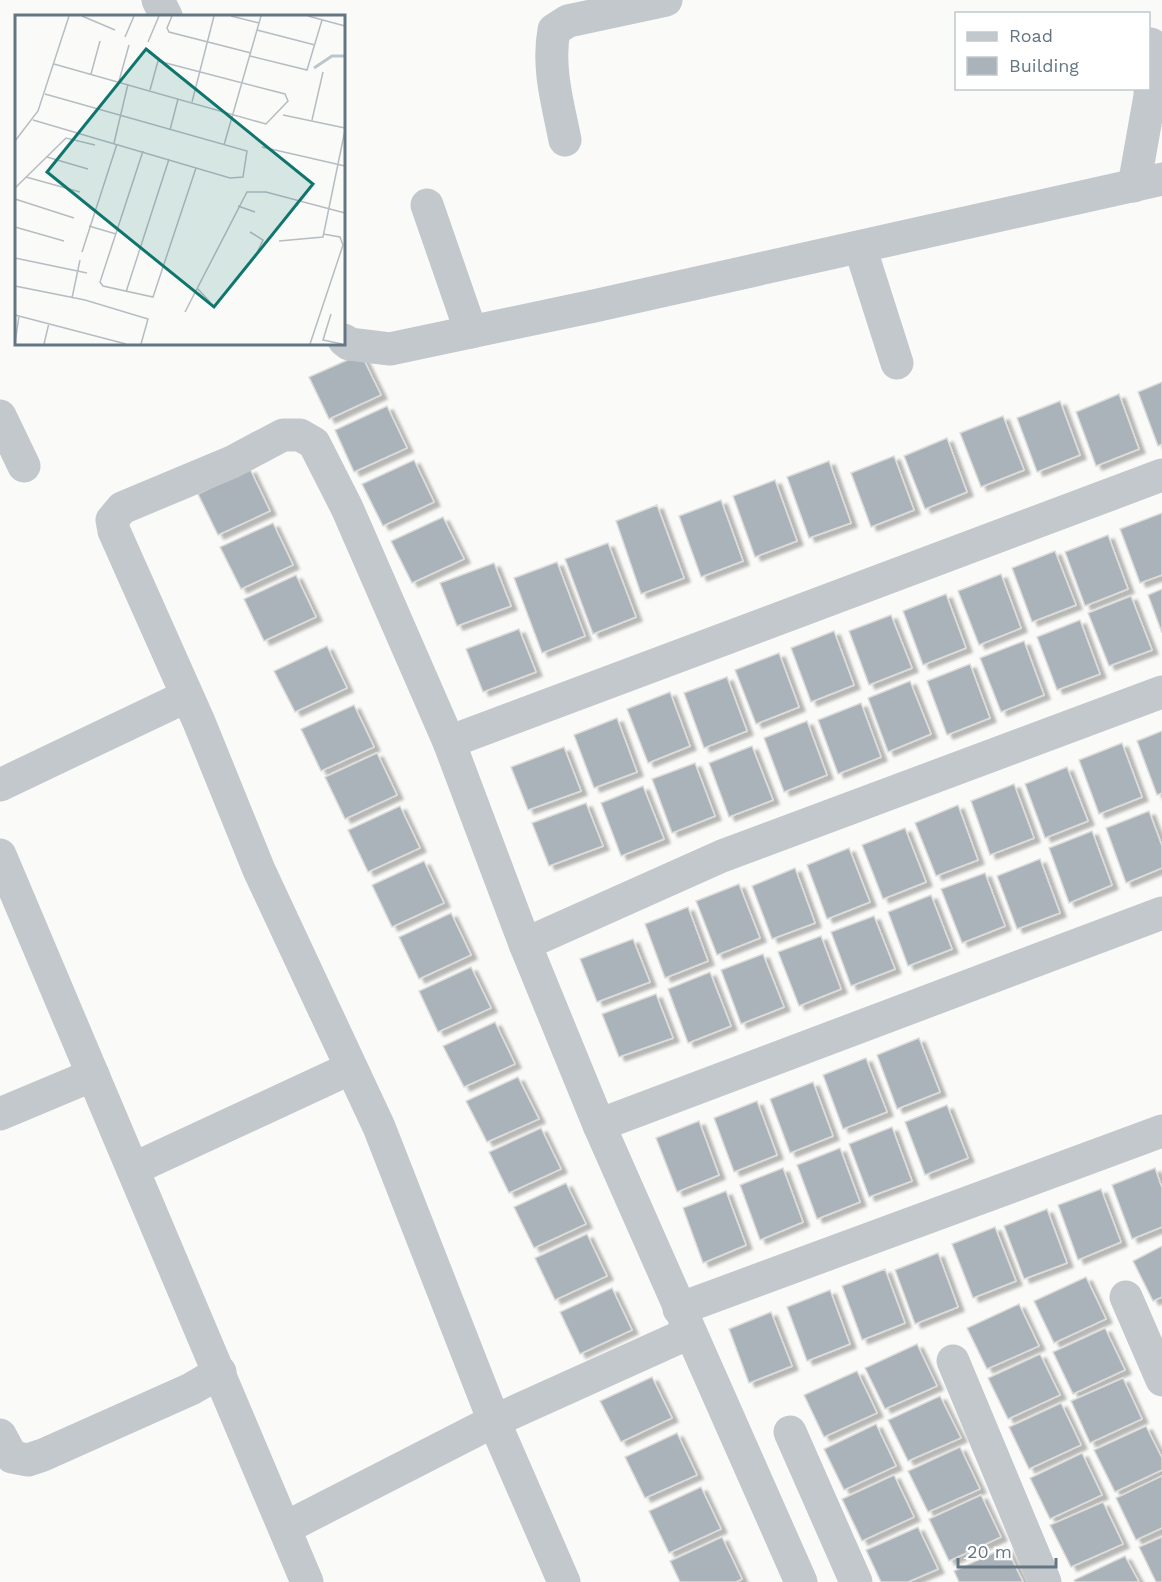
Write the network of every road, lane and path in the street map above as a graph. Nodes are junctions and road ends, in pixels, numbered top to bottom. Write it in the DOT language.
graph roads {
  1 [pos="158,0"];
  2 [pos="666,0"];
  3 [pos="166,15"];
  4 [pos="1151,44"];
  5 [pos="565,140"];
  6 [pos="1148,183"];
  7 [pos="427,205"];
  8 [pos="860,247"];
  9 [pos="471,332"];
  10 [pos="345,341"];
  11 [pos="897,363"];
  12 [pos="0,416"];
  13 [pos="24,466"];
  14 [pos="1162,475"];
  15 [pos="1162,692"];
  16 [pos="187,696"];
  17 [pos="449,742"];
  18 [pos="0,785"];
  19 [pos="0,855"];
  20 [pos="1162,913"];
  21 [pos="525,944"];
  22 [pos="351,1068"];
  23 [pos="93,1075"];
  24 [pos="0,1114"];
  25 [pos="599,1125"];
  26 [pos="1162,1131"];
  27 [pos="133,1169"];
  28 [pos="1126,1297"];
  29 [pos="684,1321"];
  30 [pos="952,1361"];
  31 [pos="220,1372"];
  32 [pos="1162,1380"];
  33 [pos="494,1421"];
  34 [pos="790,1432"];
  35 [pos="0,1435"];
  36 [pos="285,1528"];
  37 [pos="308,1582"];
  38 [pos="564,1582"];
  39 [pos="801,1582"];
  40 [pos="856,1582"];
  41 [pos="1045,1582"];
  1 -- 3 [label="street"];
  2 -- 5 [label="street"];
  4 -- 6 [label="street"];
  6 -- 8 [label="street"];
  7 -- 9 [label="street"];
  8 -- 9 [label="street"];
  8 -- 11 [label="street"];
  9 -- 10 [label="street"];
  12 -- 13 [label="street"];
  14 -- 17 [label="street"];
  15 -- 21 [label="street"];
  16 -- 17 [label="street"];
  16 -- 18 [label="street"];
  16 -- 22 [label="street"];
  17 -- 21 [label="street"];
  19 -- 23 [label="street"];
  20 -- 25 [label="street"];
  21 -- 25 [label="street"];
  22 -- 27 [label="street"];
  22 -- 33 [label="street"];
  23 -- 24 [label="street"];
  23 -- 27 [label="street"];
  25 -- 29 [label="street"];
  26 -- 29 [label="street"];
  27 -- 31 [label="street"];
  28 -- 32 [label="street"];
  29 -- 33 [label="street"];
  29 -- 39 [label="street"];
  30 -- 41 [label="street"];
  31 -- 35 [label="street"];
  31 -- 36 [label="street"];
  33 -- 36 [label="street"];
  33 -- 38 [label="street"];
  34 -- 40 [label="street"];
  36 -- 37 [label="street"];
}
